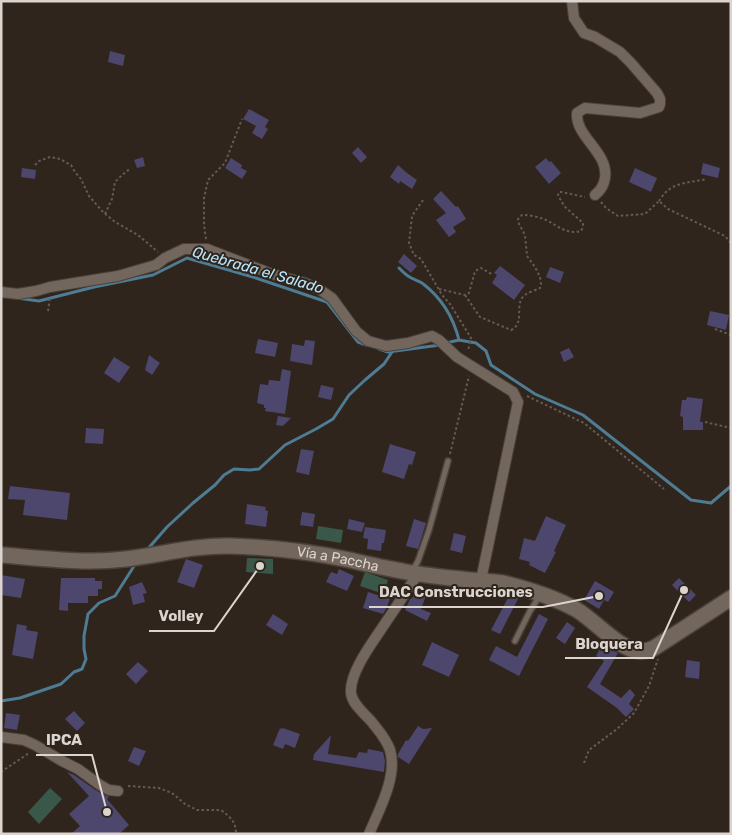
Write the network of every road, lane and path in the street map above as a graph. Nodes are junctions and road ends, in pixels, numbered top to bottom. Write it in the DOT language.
graph roads {
  1 [pos="572,1"];
  2 [pos="242,119"];
  3 [pos="35,164"];
  4 [pos="131,168"];
  5 [pos="707,178"];
  6 [pos="595,195"];
  7 [pos="423,200"];
  8 [pos="658,201"];
  9 [pos="105,214"];
  10 [pos="731,243"];
  11 [pos="207,249"];
  12 [pos="165,258"];
  13 [pos="493,274"];
  14 [pos="438,289"];
  15 [pos="1,292"];
  16 [pos="465,295"];
  17 [pos="50,296"];
  18 [pos="48,311"];
  19 [pos="715,329"];
  20 [pos="731,335"];
  21 [pos="468,348"];
  22 [pos="470,364"];
  23 [pos="513,392"];
  24 [pos="706,422"];
  25 [pos="731,428"];
  26 [pos="448,461"];
  27 [pos="664,489"];
  28 [pos="1,555"];
  29 [pos="415,573"];
  30 [pos="481,580"];
  31 [pos="541,594"];
  32 [pos="731,598"];
  33 [pos="514,641"];
  34 [pos="663,643"];
  35 [pos="1,737"];
  36 [pos="35,745"];
  37 [pos="584,762"];
  38 [pos="1,772"];
  39 [pos="118,792"];
  40 [pos="236,834"];
  41 [pos="369,834"];
  1 -- 6 [label="street"];
  2 -- 11 [label="path"];
  3 -- 9 [label="path"];
  4 -- 9 [label="path"];
  5 -- 8 [label="path"];
  6 -- 8 [label="path"];
  6 -- 16 [label="path"];
  7 -- 14 [label="path"];
  8 -- 10 [label="path"];
  9 -- 12 [label="path"];
  11 -- 12 [label="street"];
  11 -- 22 [label="street"];
  12 -- 15 [label="street"];
  13 -- 16 [label="path"];
  14 -- 16 [label="path"];
  14 -- 21 [label="path"];
  17 -- 18 [label="path"];
  19 -- 20 [label="path"];
  22 -- 23 [label="street"];
  22 -- 26 [label="path"];
  23 -- 27 [label="path"];
  23 -- 30 [label="street"];
  24 -- 25 [label="path"];
  26 -- 29 [label="lane"];
  28 -- 29 [label="main road, Vía a Paccha"];
  29 -- 30 [label="main road, Vía a Paccha"];
  29 -- 41 [label="street"];
  30 -- 31 [label="main road, Vía a Paccha"];
  31 -- 33 [label="lane"];
  31 -- 34 [label="main road, Vía a Paccha"];
  32 -- 34 [label="main road, Vía a Paccha"];
  34 -- 37 [label="path"];
  35 -- 36 [label="street"];
  36 -- 38 [label="path"];
  36 -- 39 [label="street"];
  39 -- 40 [label="path"];
}
